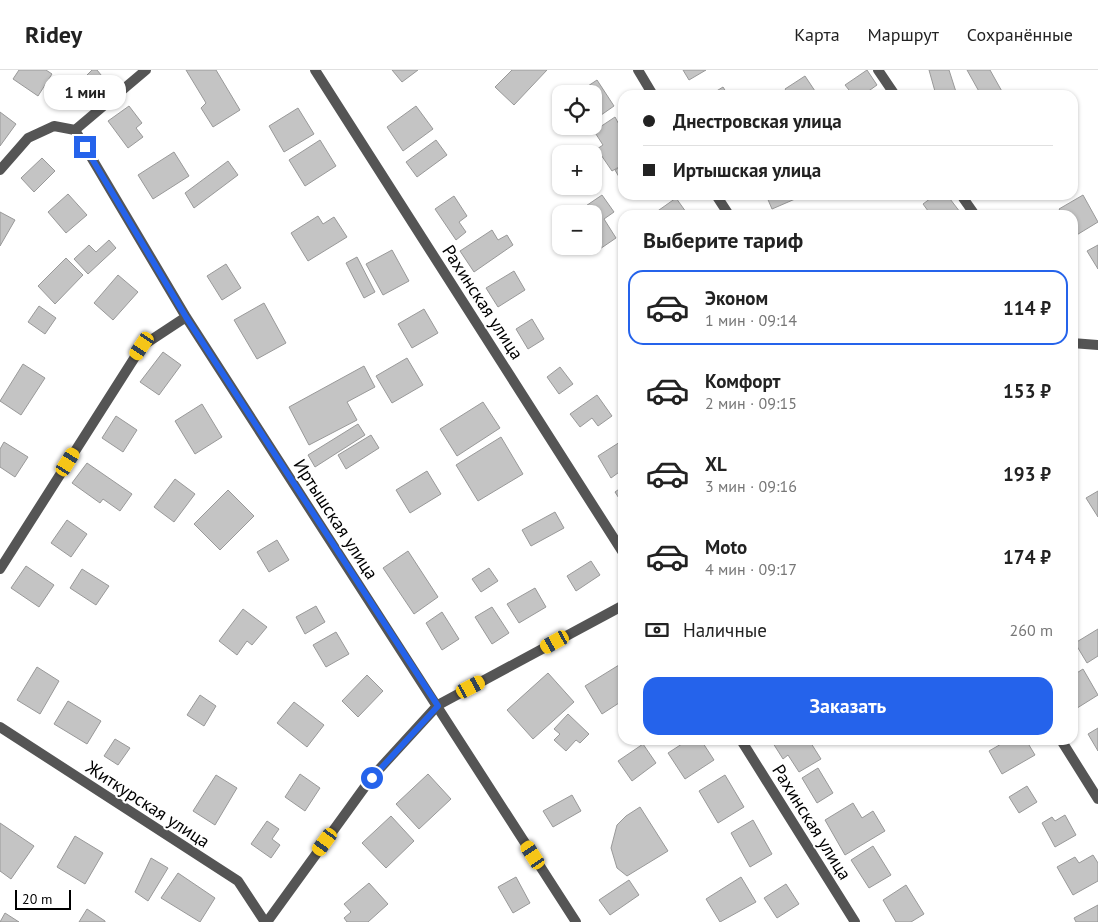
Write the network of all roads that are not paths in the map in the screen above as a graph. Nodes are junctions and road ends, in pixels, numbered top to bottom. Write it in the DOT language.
graph roads {
  1 [pos="146,70"];
  2 [pos="316,70"];
  3 [pos="638,70"];
  4 [pos="878,70"];
  5 [pos="650,90"];
  6 [pos="892,90"];
  7 [pos="75,130"];
  8 [pos="0,170"];
  9 [pos="186,317"];
  10 [pos="1078,343"];
  11 [pos="1098,345"];
  12 [pos="618,545"];
  13 [pos="0,569"];
  14 [pos="618,608"];
  15 [pos="438,706"];
  16 [pos="0,727"];
  17 [pos="744,745"];
  18 [pos="1064,745"];
  19 [pos="1098,799"];
  20 [pos="266,922"];
  21 [pos="576,922"];
  22 [pos="856,922"];
  1 -- 7 [label="street"];
  2 -- 12 [label="street, Рахинская улица"];
  3 -- 5 [label="street"];
  4 -- 6 [label="street"];
  7 -- 8 [label="street"];
  7 -- 9 [label="street, Иртышская улица"];
  9 -- 13 [label="street"];
  9 -- 15 [label="street, Иртышская улица"];
  10 -- 11 [label="street"];
  14 -- 15 [label="street"];
  15 -- 20 [label="street"];
  15 -- 21 [label="street, Иртышская улица"];
  16 -- 20 [label="street, Житкурская улица"];
  17 -- 22 [label="street, Рахинская улица"];
  18 -- 19 [label="street"];
}
